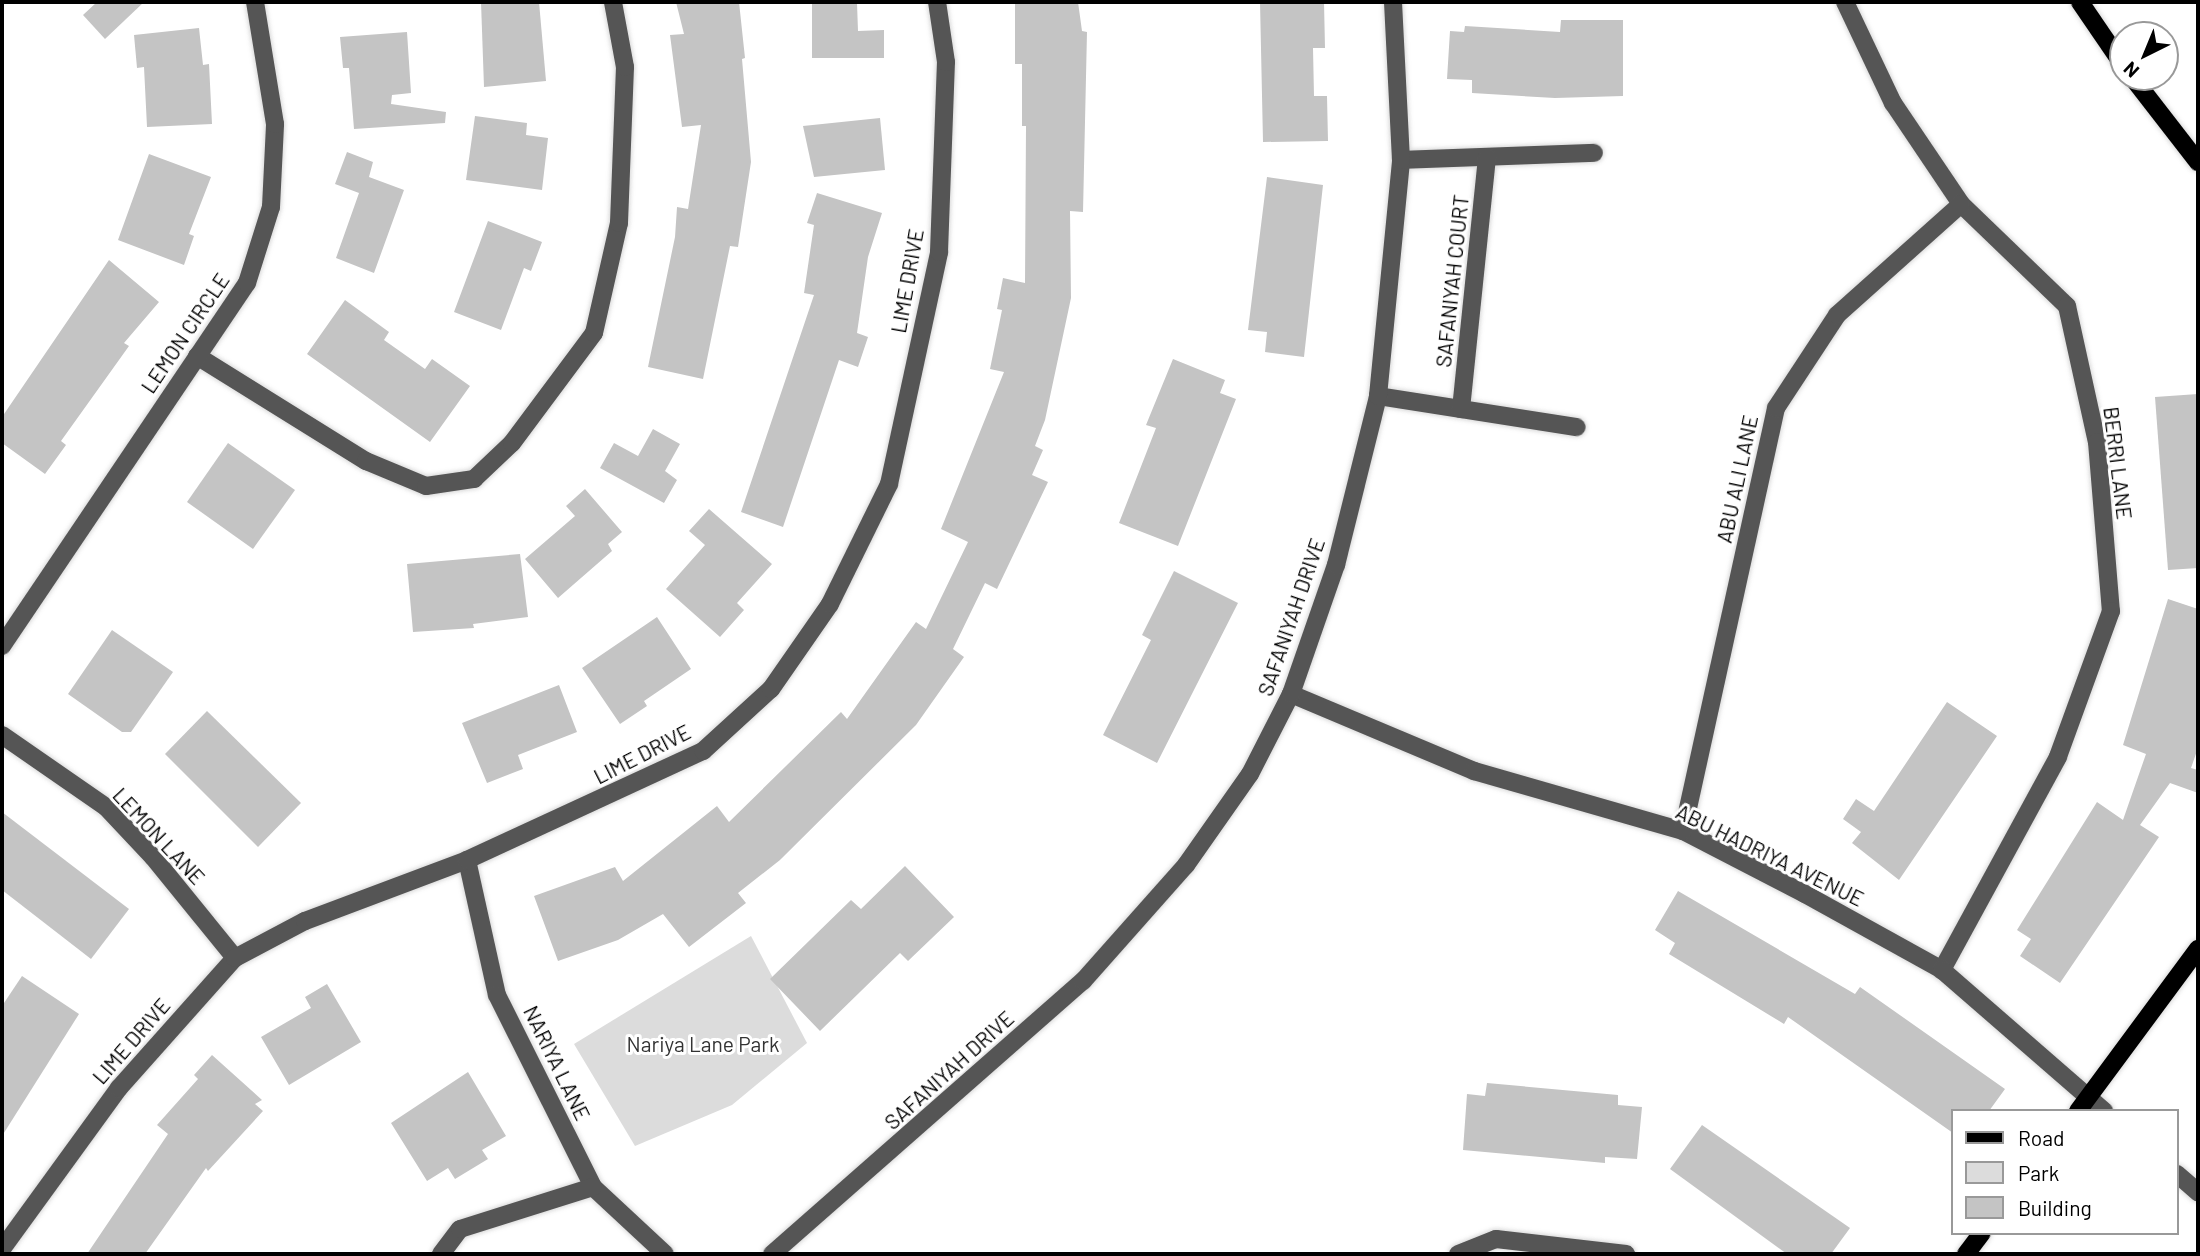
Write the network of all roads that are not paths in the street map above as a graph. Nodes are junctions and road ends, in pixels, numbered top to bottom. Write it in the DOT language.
graph roads {
  1 [pos="255,2"];
  2 [pos="613,2"];
  3 [pos="937,2"];
  4 [pos="1393,2"];
  5 [pos="1845,2"];
  6 [pos="2080,2"];
  7 [pos="2109,44"];
  8 [pos="2143,91"];
  9 [pos="1594,153"];
  10 [pos="1487,157"];
  11 [pos="1401,160"];
  12 [pos="2198,162"];
  13 [pos="1961,204"];
  14 [pos="197,356"];
  15 [pos="1378,396"];
  16 [pos="1461,409"];
  17 [pos="1577,427"];
  18 [pos="2,646"];
  19 [pos="1292,694"];
  20 [pos="2,734"];
  21 [pos="1682,831"];
  22 [pos="467,860"];
  23 [pos="2198,949"];
  24 [pos="234,958"];
  25 [pos="1942,971"];
  26 [pos="2083,1104"];
  27 [pos="2179,1176"];
  28 [pos="593,1187"];
  29 [pos="2198,1192"];
  30 [pos="1980,1235"];
  31 [pos="2,1249"];
  32 [pos="441,1254"];
  33 [pos="665,1254"];
  34 [pos="772,1254"];
  35 [pos="1458,1254"];
  36 [pos="1626,1254"];
  37 [pos="1966,1254"];
  1 -- 14 [label="street, LEMON CIRCLE"];
  2 -- 14 [label="street"];
  3 -- 22 [label="street, LIME DRIVE"];
  4 -- 11 [label="street, SAFANIYAH DRIVE"];
  5 -- 13 [label="street, BERRI LANE"];
  6 -- 7 [label="main road"];
  8 -- 12 [label="main road"];
  9 -- 10 [label="street"];
  10 -- 11 [label="street"];
  10 -- 16 [label="street, SAFANIYAH COURT"];
  11 -- 15 [label="street, SAFANIYAH DRIVE"];
  13 -- 21 [label="street, ABU ALI LANE"];
  13 -- 25 [label="street, BERRI LANE"];
  14 -- 18 [label="street, LEMON CIRCLE"];
  15 -- 16 [label="street"];
  15 -- 19 [label="street, SAFANIYAH DRIVE"];
  16 -- 17 [label="street"];
  19 -- 21 [label="street, ABU HADRIYA AVENUE"];
  19 -- 34 [label="street, SAFANIYAH DRIVE"];
  20 -- 24 [label="street, LEMON LANE"];
  21 -- 25 [label="street, ABU HADRIYA AVENUE"];
  22 -- 24 [label="street, LIME DRIVE"];
  22 -- 28 [label="street, NARIYA LANE"];
  23 -- 26 [label="main road"];
  24 -- 31 [label="street, LIME DRIVE"];
  25 -- 26 [label="street, ABU HADRIYA AVENUE"];
  27 -- 29 [label="street"];
  28 -- 32 [label="street"];
  28 -- 33 [label="street, NARIYA LANE"];
  30 -- 37 [label="main road"];
  35 -- 36 [label="street"];
}
